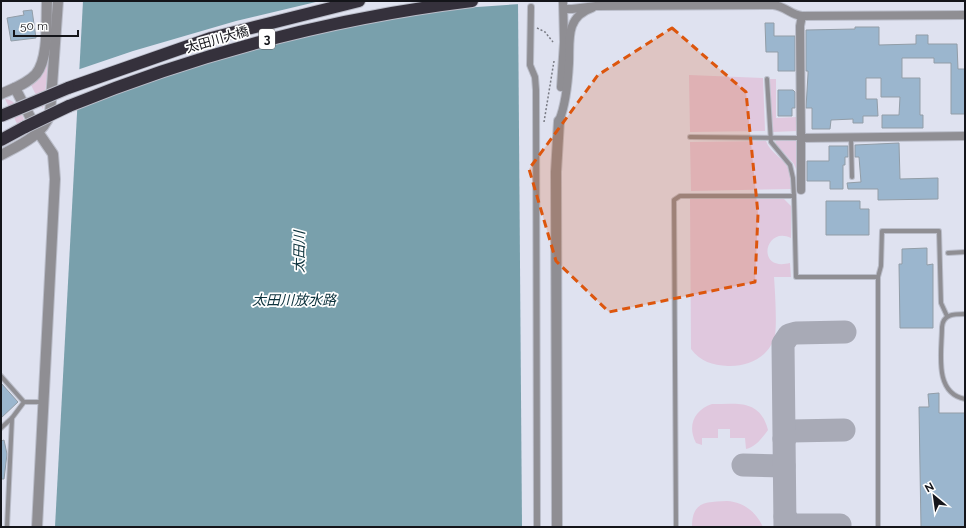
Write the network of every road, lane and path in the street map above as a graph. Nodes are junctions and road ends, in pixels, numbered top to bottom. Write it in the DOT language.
graph roads {
  1 [pos="47,1"];
  2 [pos="58,1"];
  3 [pos="359,1"];
  4 [pos="472,1"];
  5 [pos="596,6"];
  6 [pos="531,7"];
  7 [pos="965,15"];
  8 [pos="802,16"];
  9 [pos="537,28"];
  10 [pos="555,48"];
  11 [pos="554,59"];
  12 [pos="767,78"];
  13 [pos="15,88"];
  14 [pos="1,94"];
  15 [pos="1,116"];
  16 [pos="559,121"];
  17 [pos="544,122"];
  18 [pos="38,132"];
  19 [pos="965,136"];
  20 [pos="690,137"];
  21 [pos="770,137"];
  22 [pos="852,137"];
  23 [pos="801,138"];
  24 [pos="1,140"];
  25 [pos="1,155"];
  26 [pos="852,177"];
  27 [pos="801,190"];
  28 [pos="794,196"];
  29 [pos="965,252"];
  30 [pos="948,253"];
  31 [pos="878,277"];
  32 [pos="965,314"];
  33 [pos="947,316"];
  34 [pos="1,376"];
  35 [pos="965,399"];
  36 [pos="24,402"];
  37 [pos="44,402"];
  38 [pos="12,418"];
  39 [pos="1,428"];
  40 [pos="7,527"];
  41 [pos="38,527"];
  42 [pos="537,527"];
  43 [pos="557,527"];
  44 [pos="676,527"];
  45 [pos="878,527"];
  1 -- 13 [label="street"];
  2 -- 18 [label="street"];
  3 -- 15 [label="highway, 太田川大橋 / 3, bridge"];
  4 -- 24 [label="highway, 太田川大橋 / 3, bridge"];
  5 -- 8 [label="street"];
  5 -- 16 [label="street"];
  5 -- 16 [label="street"];
  6 -- 42 [label="street"];
  7 -- 8 [label="street"];
  8 -- 23 [label="street"];
  9 -- 10 [label="path"];
  11 -- 17 [label="path"];
  12 -- 21 [label="lane"];
  13 -- 14 [label="street"];
  13 -- 18 [label="street"];
  16 -- 43 [label="street"];
  18 -- 25 [label="street"];
  18 -- 37 [label="street"];
  19 -- 22 [label="street"];
  20 -- 21 [label="lane"];
  21 -- 23 [label="lane"];
  21 -- 28 [label="lane"];
  22 -- 23 [label="street"];
  22 -- 26 [label="lane"];
  23 -- 27 [label="street"];
  28 -- 31 [label="lane"];
  28 -- 44 [label="lane"];
  29 -- 30 [label="lane"];
  31 -- 33 [label="lane"];
  31 -- 45 [label="lane"];
  32 -- 33 [label="lane"];
  33 -- 35 [label="lane"];
  34 -- 36 [label="lane"];
  36 -- 37 [label="lane"];
  36 -- 38 [label="lane"];
  37 -- 41 [label="street"];
  38 -- 39 [label="lane"];
  38 -- 40 [label="lane"];
}
